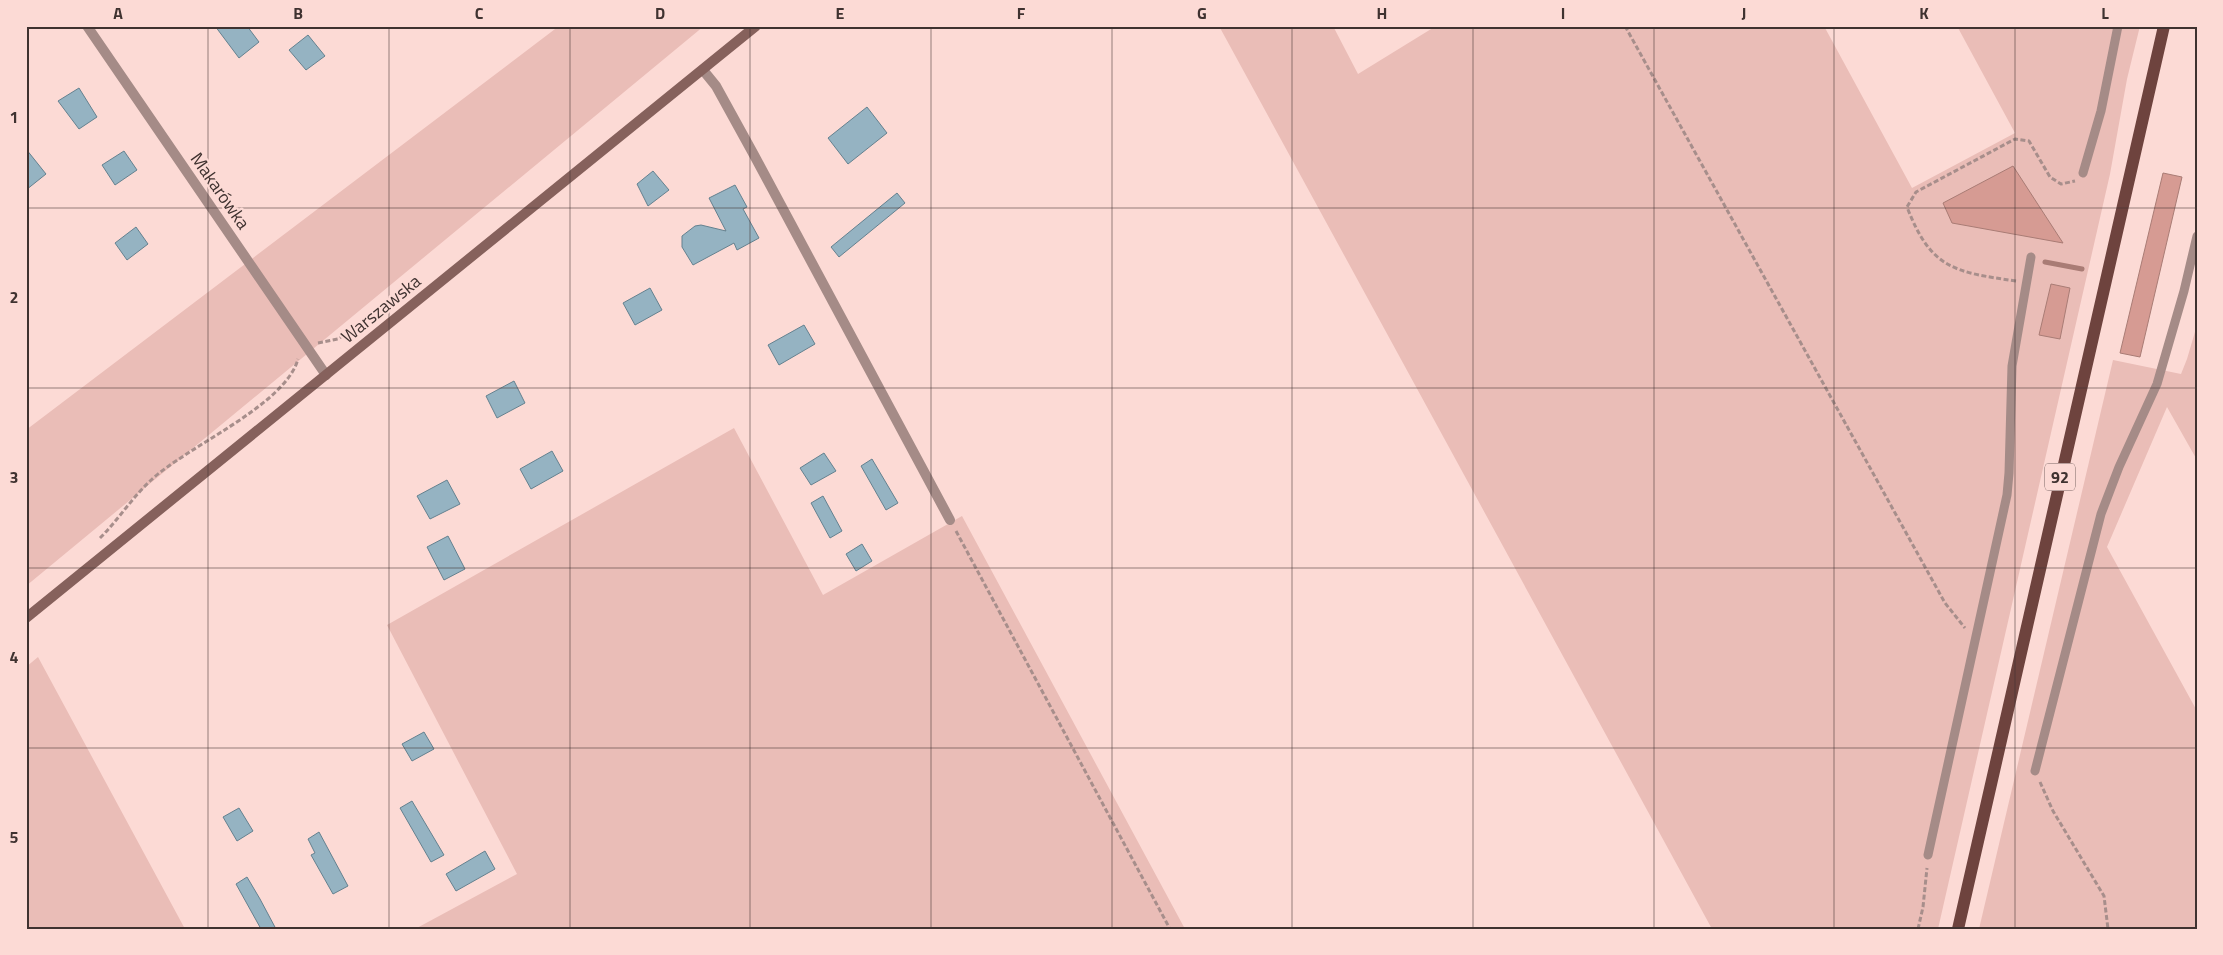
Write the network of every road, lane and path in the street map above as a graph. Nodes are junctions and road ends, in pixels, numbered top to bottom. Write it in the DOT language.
graph roads {
  1 [pos="87,26"];
  2 [pos="756,26"];
  3 [pos="1625,26"];
  4 [pos="2118,26"];
  5 [pos="2164,26"];
  6 [pos="703,70"];
  7 [pos="2083,173"];
  8 [pos="2197,236"];
  9 [pos="2031,257"];
  10 [pos="2026,282"];
  11 [pos="302,356"];
  12 [pos="326,375"];
  13 [pos="950,520"];
  14 [pos="101,538"];
  15 [pos="26,618"];
  16 [pos="1976,640"];
  17 [pos="2035,771"];
  18 [pos="1928,855"];
  19 [pos="1170,929"];
  20 [pos="1918,929"];
  21 [pos="1958,929"];
  22 [pos="2108,929"];
  1 -- 12 [label="street, Makarówka"];
  2 -- 6 [label="street, Warszawska"];
  3 -- 16 [label="path"];
  4 -- 7 [label="lane"];
  5 -- 21 [label="main road, 92"];
  6 -- 12 [label="street, Warszawska"];
  6 -- 13 [label="street"];
  7 -- 10 [label="path"];
  8 -- 17 [label="lane"];
  9 -- 10 [label="lane"];
  10 -- 16 [label="lane"];
  11 -- 14 [label="path"];
  12 -- 15 [label="street, Warszawska"];
  13 -- 19 [label="path"];
  16 -- 18 [label="lane"];
  17 -- 22 [label="path"];
  18 -- 20 [label="path"];
}
